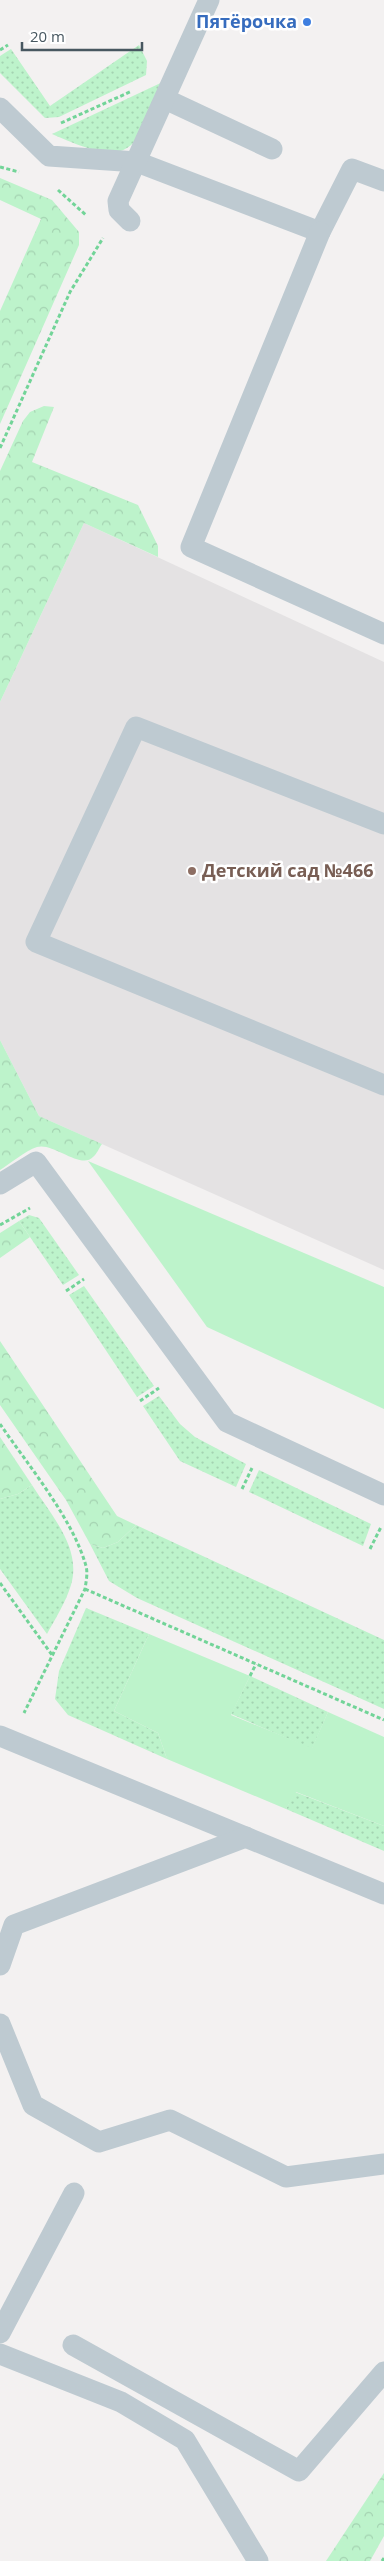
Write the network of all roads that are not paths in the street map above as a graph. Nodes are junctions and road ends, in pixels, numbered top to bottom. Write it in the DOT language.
graph roads {
  1 [pos="209,0"];
  2 [pos="165,99"];
  3 [pos="0,108"];
  4 [pos="272,149"];
  5 [pos="137,162"];
  6 [pos="384,181"];
  7 [pos="125,216"];
  8 [pos="320,232"];
  9 [pos="384,634"];
  10 [pos="384,824"];
  11 [pos="384,1085"];
  12 [pos="0,1184"];
  13 [pos="384,1495"];
  14 [pos="5,1738"];
  15 [pos="246,1837"];
  16 [pos="384,1894"];
  17 [pos="0,1965"];
  18 [pos="0,2024"];
  19 [pos="384,2164"];
  20 [pos="74,2193"];
  21 [pos="0,2333"];
  22 [pos="73,2345"];
  23 [pos="0,2354"];
  24 [pos="384,2372"];
  25 [pos="258,2561"];
  1 -- 2 [label="lane"];
  2 -- 4 [label="lane"];
  2 -- 5 [label="lane"];
  3 -- 5 [label="lane"];
  5 -- 7 [label="lane"];
  5 -- 8 [label="lane"];
  6 -- 8 [label="lane"];
  8 -- 9 [label="lane"];
  10 -- 11 [label="lane"];
  12 -- 13 [label="lane"];
  14 -- 15 [label="lane"];
  15 -- 16 [label="lane"];
  15 -- 17 [label="lane"];
  18 -- 19 [label="lane"];
  20 -- 21 [label="lane"];
  22 -- 24 [label="lane"];
  23 -- 25 [label="lane"];
}
